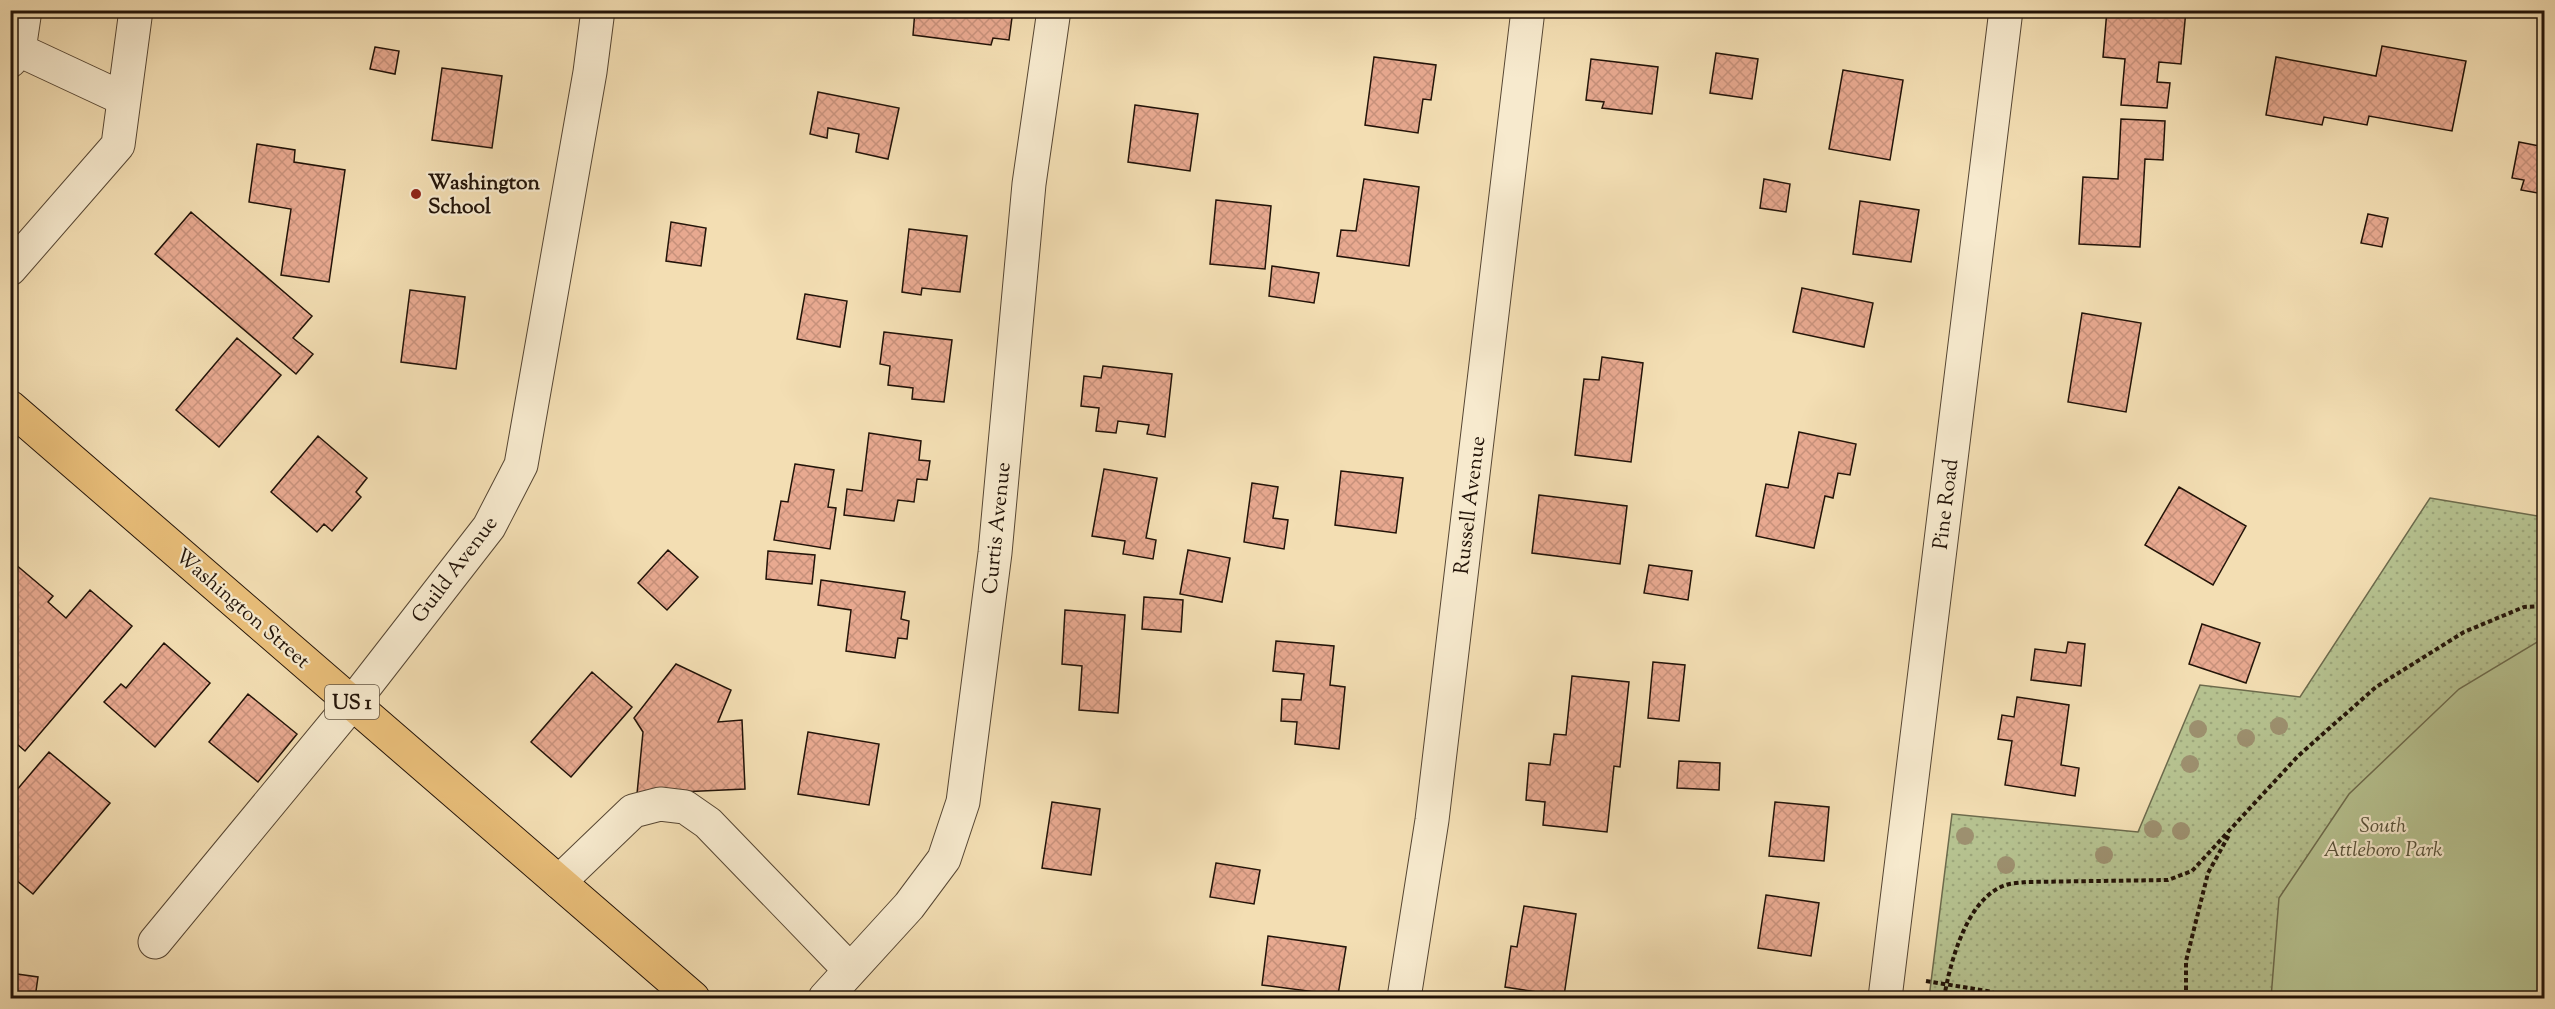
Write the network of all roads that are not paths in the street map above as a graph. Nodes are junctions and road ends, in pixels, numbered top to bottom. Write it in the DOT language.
graph roads {
  1 [pos="25,10"];
  2 [pos="136,10"];
  3 [pos="598,10"];
  4 [pos="1054,10"];
  5 [pos="1528,10"];
  6 [pos="2006,10"];
  7 [pos="15,56"];
  8 [pos="124,99"];
  9 [pos="10,269"];
  10 [pos="10,406"];
  11 [pos="352,702"];
  12 [pos="559,882"];
  13 [pos="155,942"];
  14 [pos="850,970"];
  15 [pos="693,999"];
  16 [pos="825,999"];
  17 [pos="1404,999"];
  18 [pos="1885,999"];
  1 -- 7 [label="street"];
  2 -- 8 [label="street"];
  3 -- 11 [label="street, Guild Avenue"];
  4 -- 14 [label="street, Curtis Avenue"];
  5 -- 17 [label="street, Russell Avenue"];
  6 -- 18 [label="street, Pine Road"];
  7 -- 8 [label="street"];
  8 -- 9 [label="street"];
  10 -- 11 [label="main road, Washington Street / US 1"];
  11 -- 12 [label="main road, Washington Street / US 1"];
  11 -- 13 [label="street, Guild Avenue"];
  12 -- 14 [label="street"];
  12 -- 15 [label="main road, Washington Street / US 1"];
  14 -- 16 [label="street, Curtis Avenue"];
}
